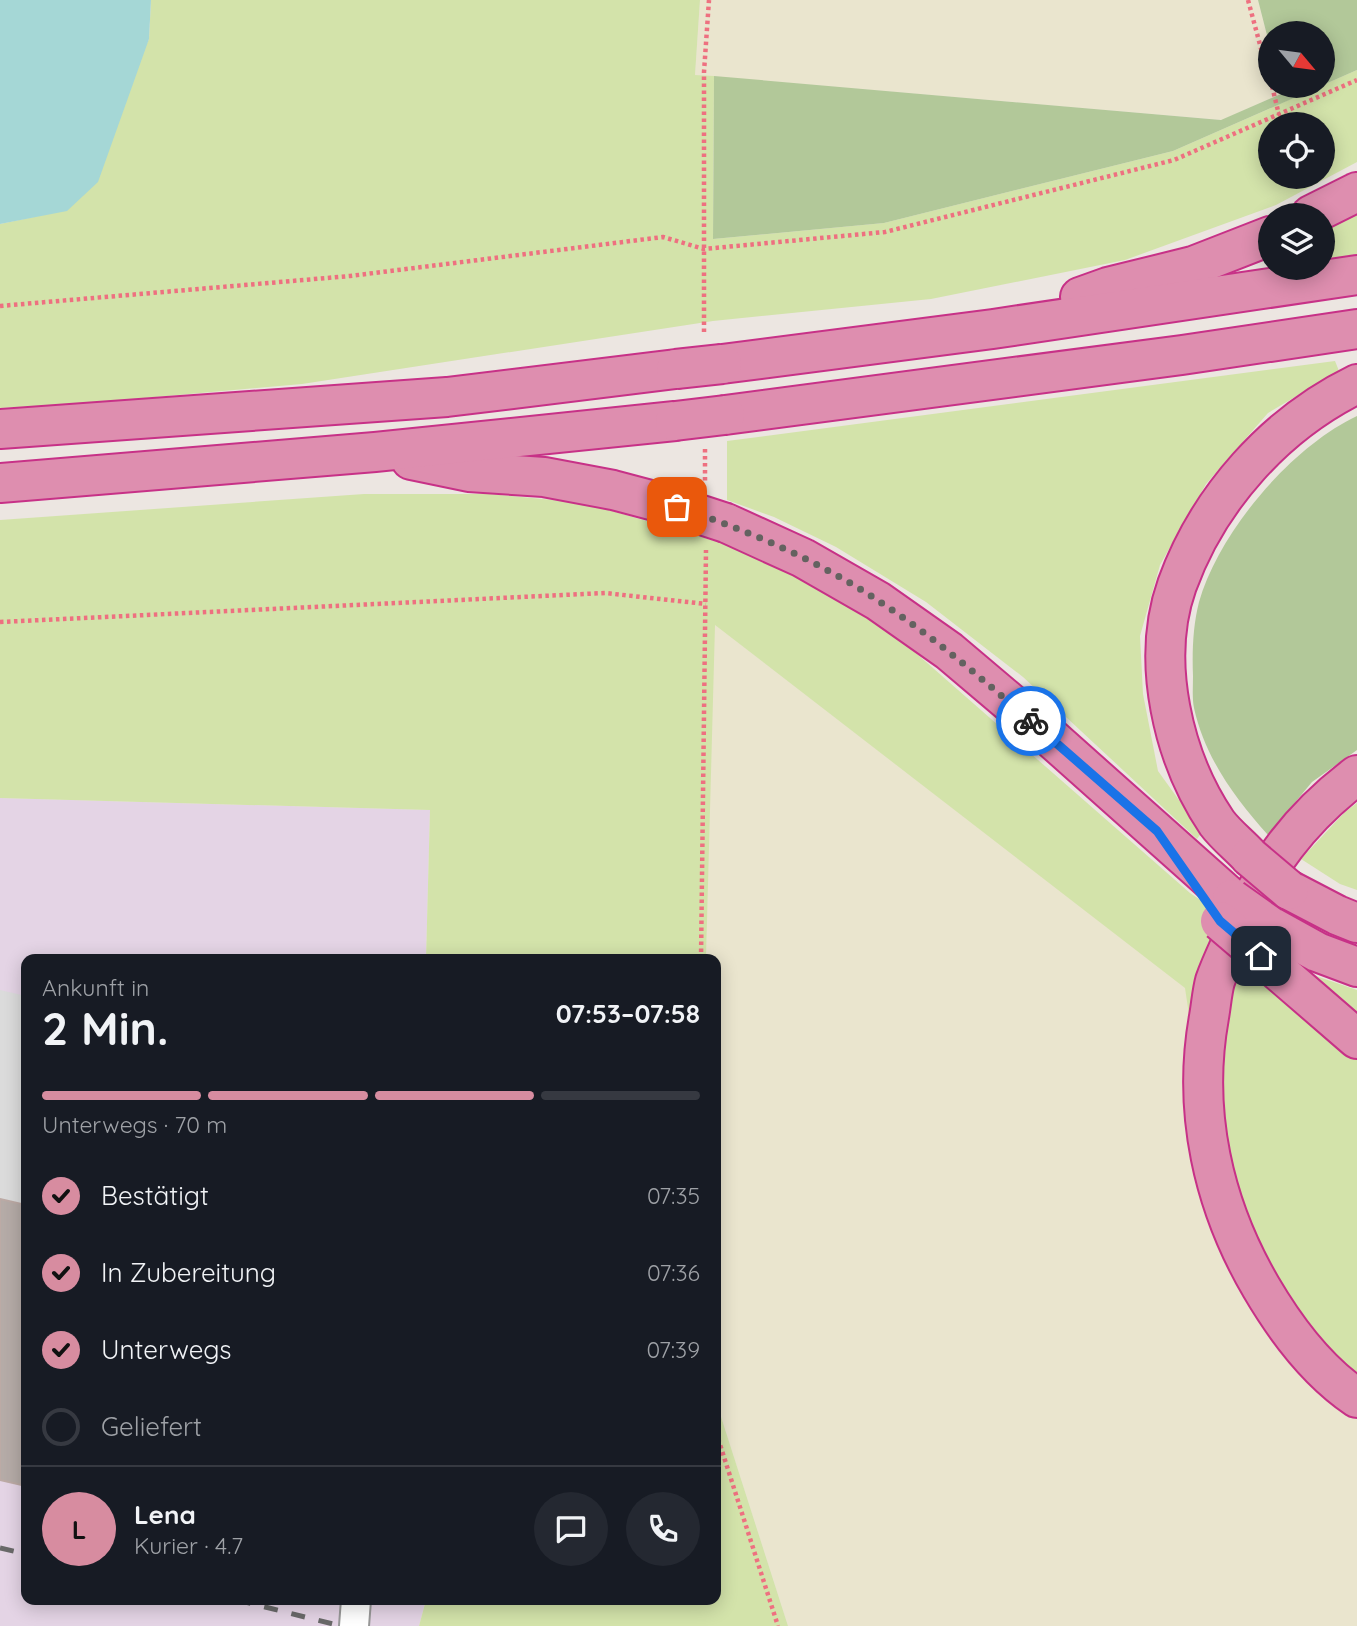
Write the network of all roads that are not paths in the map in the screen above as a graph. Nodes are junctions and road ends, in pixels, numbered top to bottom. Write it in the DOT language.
graph roads {
  1 [pos="1357,192"];
  2 [pos="1335,203"];
  3 [pos="1258,241"];
  4 [pos="1357,275"];
  5 [pos="993,329"];
  6 [pos="1357,329"];
  7 [pos="1357,384"];
  8 [pos="0,429"];
  9 [pos="375,452"];
  10 [pos="0,483"];
  11 [pos="1357,775"];
  12 [pos="1357,923"];
  13 [pos="1265,941"];
  14 [pos="1357,967"];
  15 [pos="1357,1039"];
  16 [pos="1357,1398"];
  17 [pos="356,1605"];
  18 [pos="354,1626"];
  1 -- 2 [label="highway"];
  3 -- 5 [label="highway"];
  4 -- 5 [label="highway"];
  5 -- 8 [label="highway, bridge"];
  6 -- 9 [label="highway"];
  7 -- 12 [label="highway, bridge"];
  9 -- 10 [label="highway"];
  9 -- 13 [label="highway, bridge"];
  11 -- 16 [label="highway"];
  13 -- 14 [label="highway"];
  13 -- 15 [label="highway"];
  17 -- 18 [label="street"];
}
